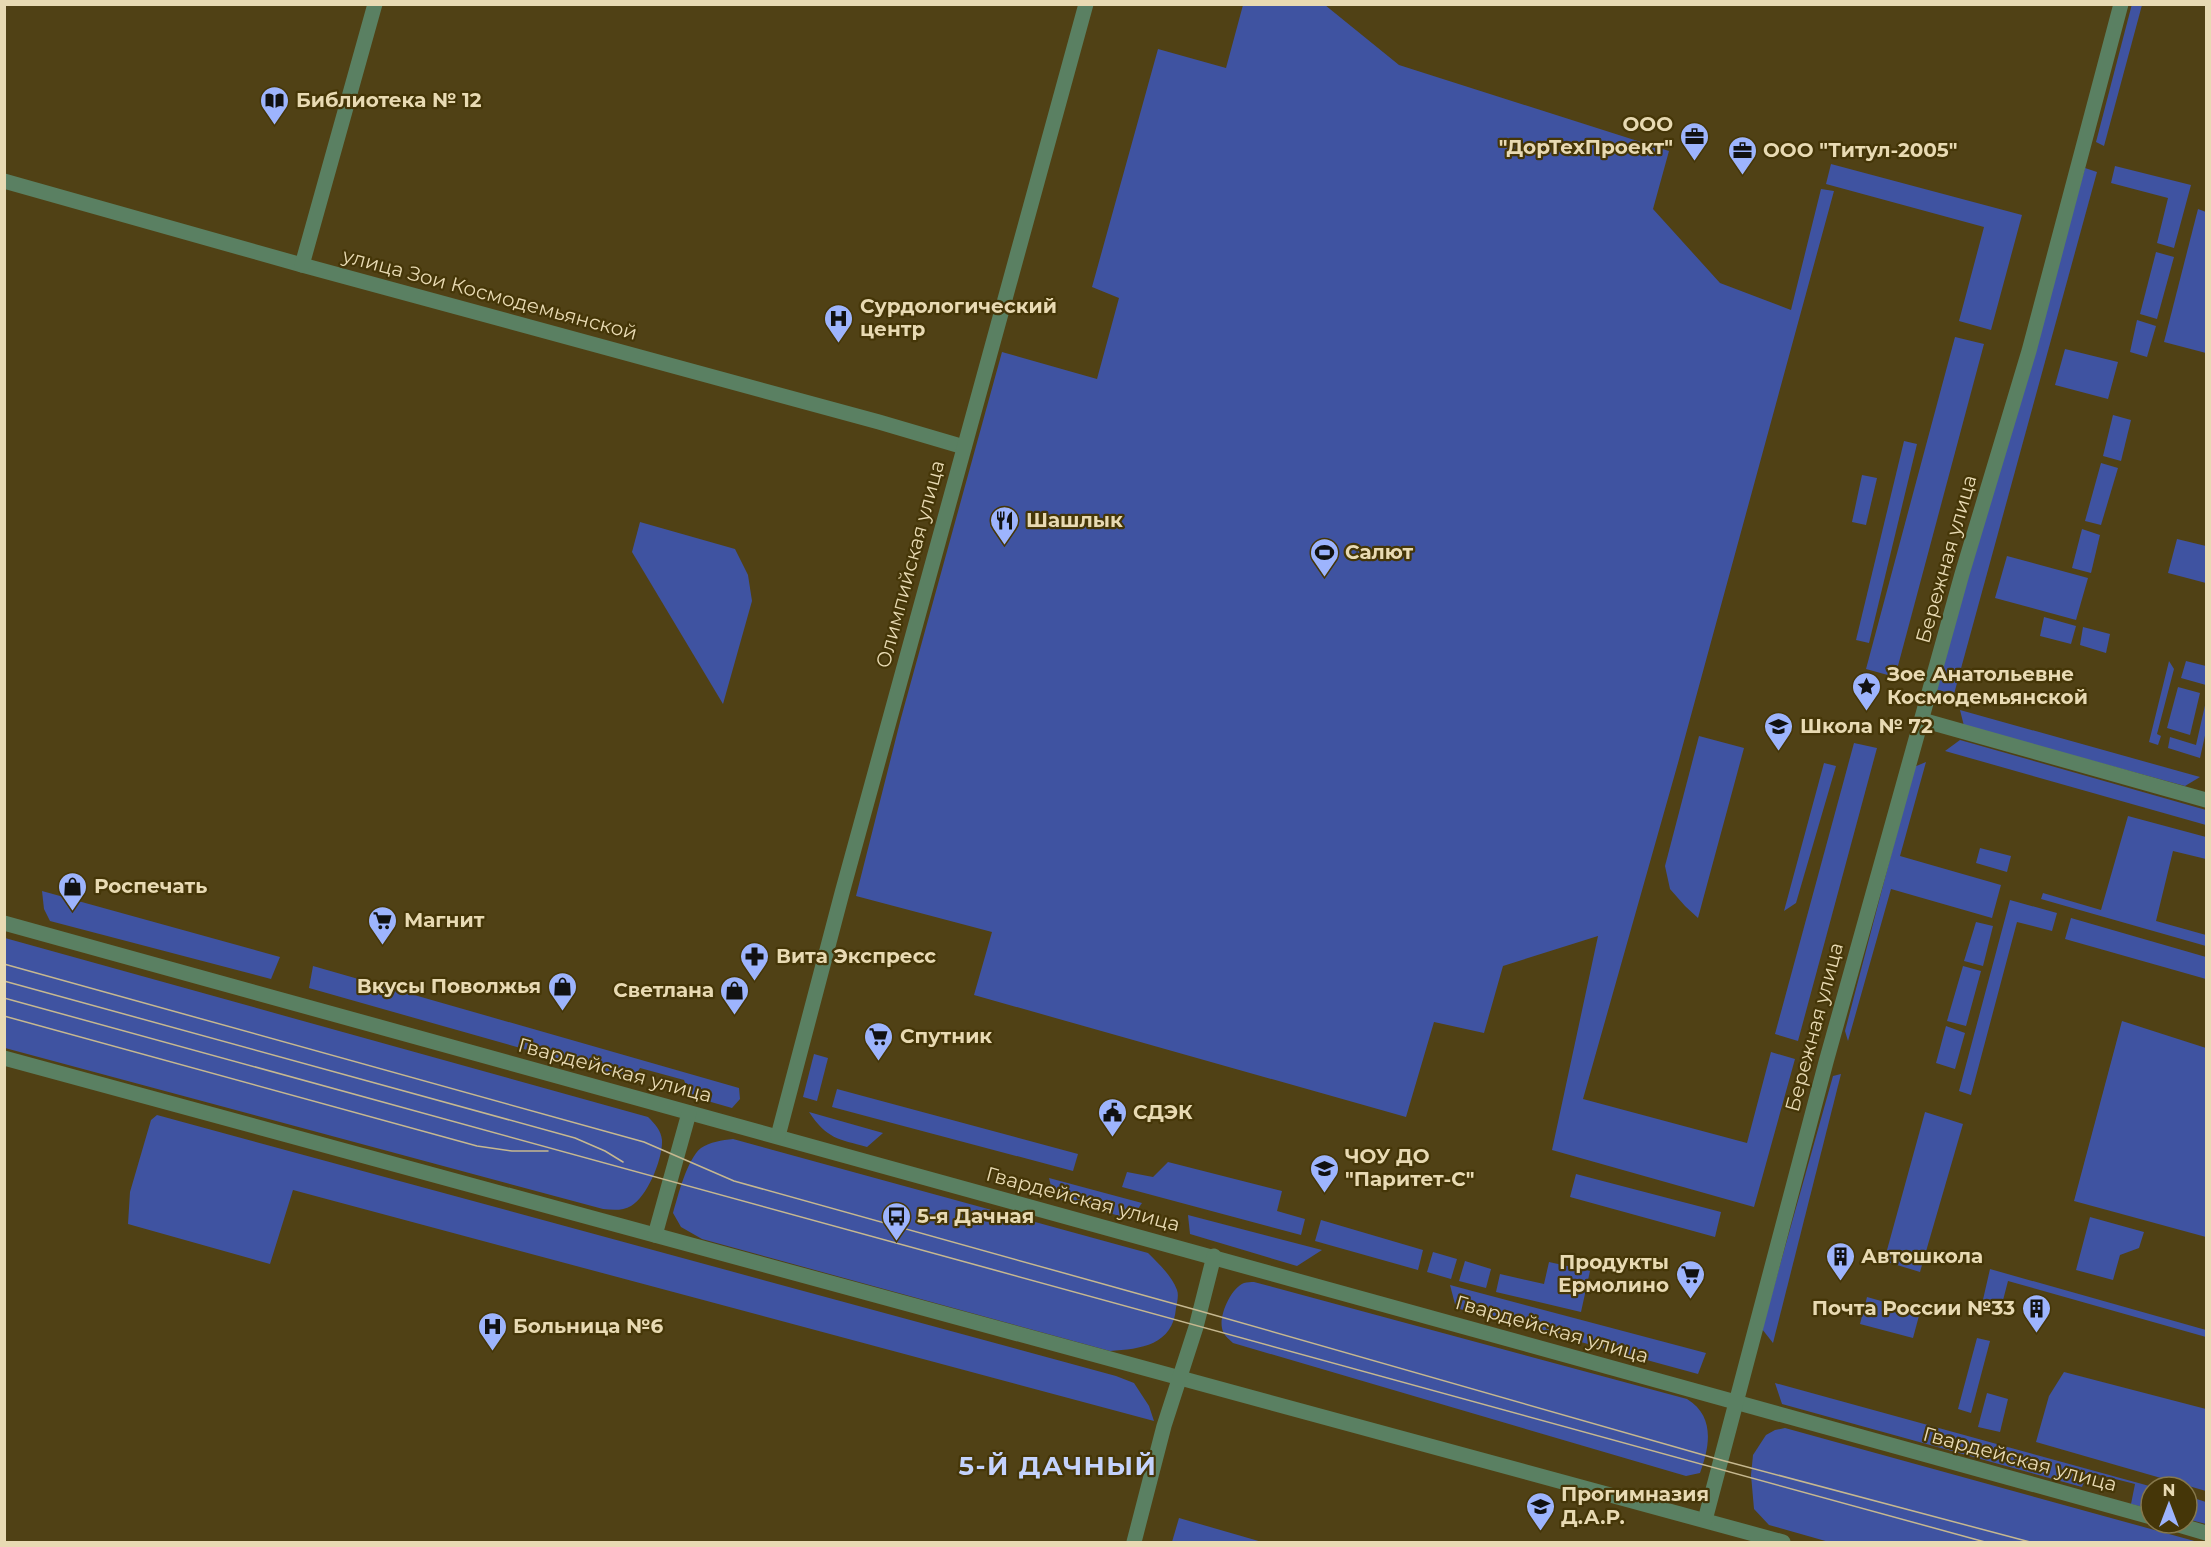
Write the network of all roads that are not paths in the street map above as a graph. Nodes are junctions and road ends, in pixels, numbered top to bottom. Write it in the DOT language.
graph roads {
  1 [pos="375,4"];
  2 [pos="1086,4"];
  3 [pos="2121,4"];
  4 [pos="4,181"];
  5 [pos="302,265"];
  6 [pos="964,447"];
  7 [pos="1922,720"];
  8 [pos="2206,800"];
  9 [pos="4,923"];
  10 [pos="4,1058"];
  11 [pos="689,1113"];
  12 [pos="778,1136"];
  13 [pos="655,1235"];
  14 [pos="1214,1257"];
  15 [pos="1180,1377"];
  16 [pos="1736,1403"];
  17 [pos="2139,1514"];
  18 [pos="1705,1520"];
  19 [pos="1134,1542"];
  20 [pos="1783,1542"];
  1 -- 5 [label="street"];
  2 -- 6 [label="street, Олимпийская улица"];
  3 -- 7 [label="street, Бережная улица"];
  4 -- 5 [label="street, улица Зои Космодемьянской"];
  5 -- 6 [label="street, улица Зои Космодемьянской"];
  6 -- 12 [label="street, Олимпийская улица"];
  7 -- 8 [label="street"];
  7 -- 16 [label="street, Бережная улица"];
  9 -- 11 [label="street, Гвардейская улица"];
  10 -- 13 [label="street"];
  11 -- 12 [label="street, Гвардейская улица"];
  11 -- 13 [label="street"];
  12 -- 14 [label="street, Гвардейская улица"];
  13 -- 15 [label="street"];
  14 -- 15 [label="street"];
  14 -- 16 [label="street, Гвардейская улица"];
  15 -- 18 [label="street"];
  15 -- 19 [label="street"];
  16 -- 17 [label="street, Гвардейская улица"];
  16 -- 18 [label="street, Бережная улица"];
  18 -- 20 [label="street"];
}
